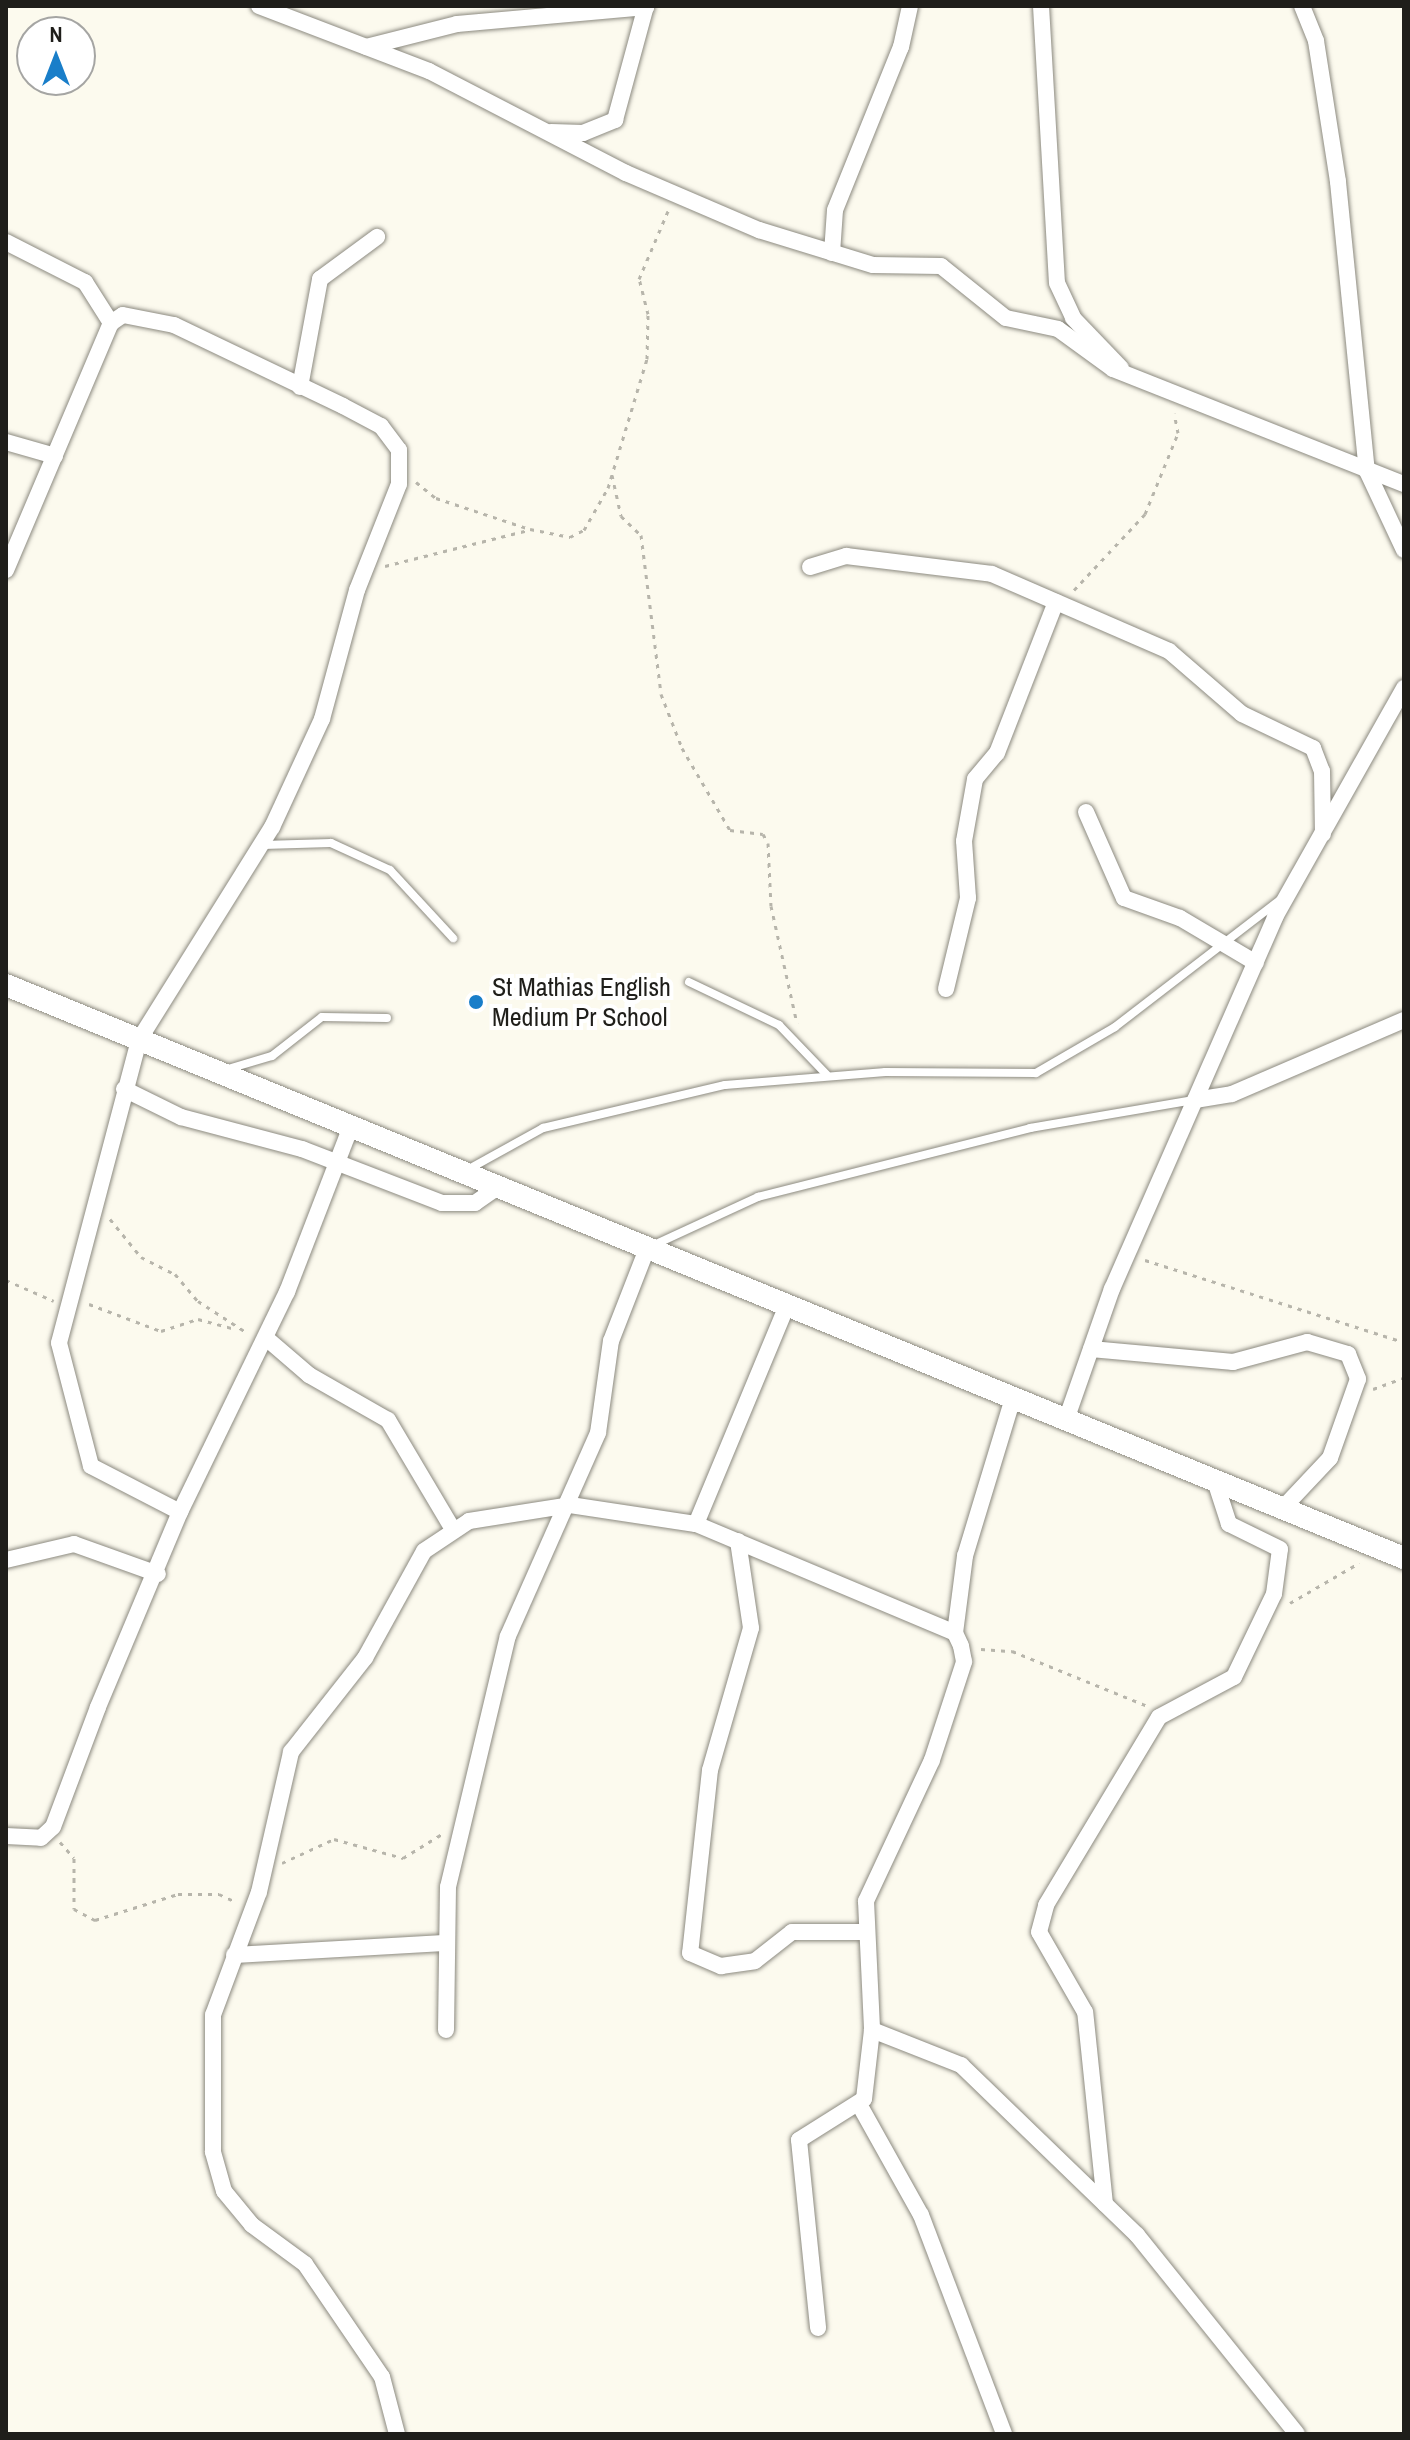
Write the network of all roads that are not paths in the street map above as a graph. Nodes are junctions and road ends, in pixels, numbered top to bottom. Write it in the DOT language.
graph roads {
  1 [pos="259,6"];
  2 [pos="646,6"];
  3 [pos="910,6"];
  4 [pos="1041,6"];
  5 [pos="1302,6"];
  6 [pos="365,48"];
  7 [pos="547,132"];
  8 [pos="377,237"];
  9 [pos="6,242"];
  10 [pos="832,253"];
  11 [pos="111,323"];
  12 [pos="1126,373"];
  13 [pos="300,387"];
  14 [pos="6,442"];
  15 [pos="55,456"];
  16 [pos="1367,471"];
  17 [pos="1404,484"];
  18 [pos="1404,550"];
  19 [pos="810,567"];
  20 [pos="6,570"];
  21 [pos="1059,602"];
  22 [pos="1404,688"];
  23 [pos="1086,812"];
  24 [pos="1323,835"];
  25 [pos="261,846"];
  26 [pos="1290,892"];
  27 [pos="453,938"];
  28 [pos="1224,940"];
  29 [pos="1256,963"];
  30 [pos="689,982"];
  31 [pos="6,985"];
  32 [pos="946,989"];
  33 [pos="387,1018"];
  34 [pos="1404,1020"];
  35 [pos="139,1040"];
  36 [pos="210,1070"];
  37 [pos="827,1075"];
  38 [pos="124,1089"];
  39 [pos="1195,1100"];
  40 [pos="350,1129"];
  41 [pos="337,1163"];
  42 [pos="463,1173"];
  43 [pos="498,1187"];
  44 [pos="648,1246"];
  45 [pos="787,1305"];
  46 [pos="265,1340"];
  47 [pos="1091,1349"];
  48 [pos="1013,1398"];
  49 [pos="1066,1420"];
  50 [pos="1215,1481"];
  51 [pos="570,1505"];
  52 [pos="1282,1509"];
  53 [pos="180,1512"];
  54 [pos="696,1524"];
  55 [pos="452,1528"];
  56 [pos="738,1541"];
  57 [pos="1401,1557"];
  58 [pos="6,1560"];
  59 [pos="158,1574"];
  60 [pos="958,1640"];
  61 [pos="6,1836"];
  62 [pos="864,1932"];
  63 [pos="445,1943"];
  64 [pos="234,1955"];
  65 [pos="446,2030"];
  66 [pos="872,2030"];
  67 [pos="860,2106"];
  68 [pos="1105,2204"];
  69 [pos="818,2328"];
  70 [pos="397,2434"];
  71 [pos="1004,2434"];
  72 [pos="1297,2434"];
  1 -- 6 [label="street"];
  2 -- 6 [label="street"];
  2 -- 7 [label="street"];
  3 -- 10 [label="street"];
  4 -- 12 [label="street"];
  5 -- 16 [label="street"];
  6 -- 7 [label="street"];
  7 -- 10 [label="street"];
  8 -- 13 [label="street"];
  9 -- 11 [label="street"];
  10 -- 12 [label="street"];
  11 -- 13 [label="street"];
  11 -- 15 [label="street"];
  12 -- 16 [label="street"];
  13 -- 25 [label="street"];
  14 -- 15 [label="street"];
  15 -- 20 [label="street"];
  16 -- 17 [label="street"];
  16 -- 18 [label="street"];
  19 -- 21 [label="street"];
  21 -- 24 [label="street"];
  21 -- 32 [label="street"];
  22 -- 24 [label="street"];
  23 -- 28 [label="street"];
  24 -- 26 [label="street"];
  25 -- 27 [label="lane"];
  25 -- 35 [label="street"];
  26 -- 28 [label="lane"];
  26 -- 29 [label="street"];
  28 -- 29 [label="street"];
  28 -- 37 [label="lane"];
  29 -- 39 [label="street"];
  30 -- 37 [label="lane"];
  31 -- 35 [label="main road"];
  33 -- 36 [label="lane"];
  34 -- 39 [label="street"];
  35 -- 36 [label="main road"];
  35 -- 38 [label="street"];
  36 -- 40 [label="main road"];
  37 -- 42 [label="lane"];
  38 -- 41 [label="street"];
  38 -- 53 [label="street"];
  39 -- 44 [label="lane"];
  39 -- 47 [label="street"];
  40 -- 41 [label="street"];
  40 -- 42 [label="main road"];
  41 -- 43 [label="street"];
  41 -- 46 [label="street"];
  42 -- 43 [label="main road"];
  43 -- 44 [label="main road"];
  44 -- 45 [label="main road"];
  44 -- 51 [label="street"];
  45 -- 48 [label="main road"];
  45 -- 54 [label="street"];
  46 -- 53 [label="street"];
  46 -- 55 [label="street"];
  47 -- 49 [label="street"];
  47 -- 52 [label="street"];
  48 -- 49 [label="main road"];
  48 -- 60 [label="street"];
  49 -- 50 [label="main road"];
  50 -- 52 [label="main road"];
  50 -- 68 [label="street"];
  51 -- 54 [label="street"];
  51 -- 55 [label="street"];
  51 -- 63 [label="street"];
  52 -- 57 [label="main road"];
  53 -- 59 [label="street"];
  54 -- 56 [label="street"];
  55 -- 64 [label="street"];
  56 -- 60 [label="street"];
  56 -- 62 [label="street"];
  58 -- 59 [label="street"];
  59 -- 61 [label="street"];
  60 -- 62 [label="street"];
  62 -- 66 [label="street"];
  63 -- 64 [label="street"];
  63 -- 65 [label="street"];
  64 -- 70 [label="street"];
  66 -- 67 [label="street"];
  66 -- 68 [label="street"];
  67 -- 69 [label="street"];
  67 -- 71 [label="street"];
  68 -- 72 [label="street"];
}
